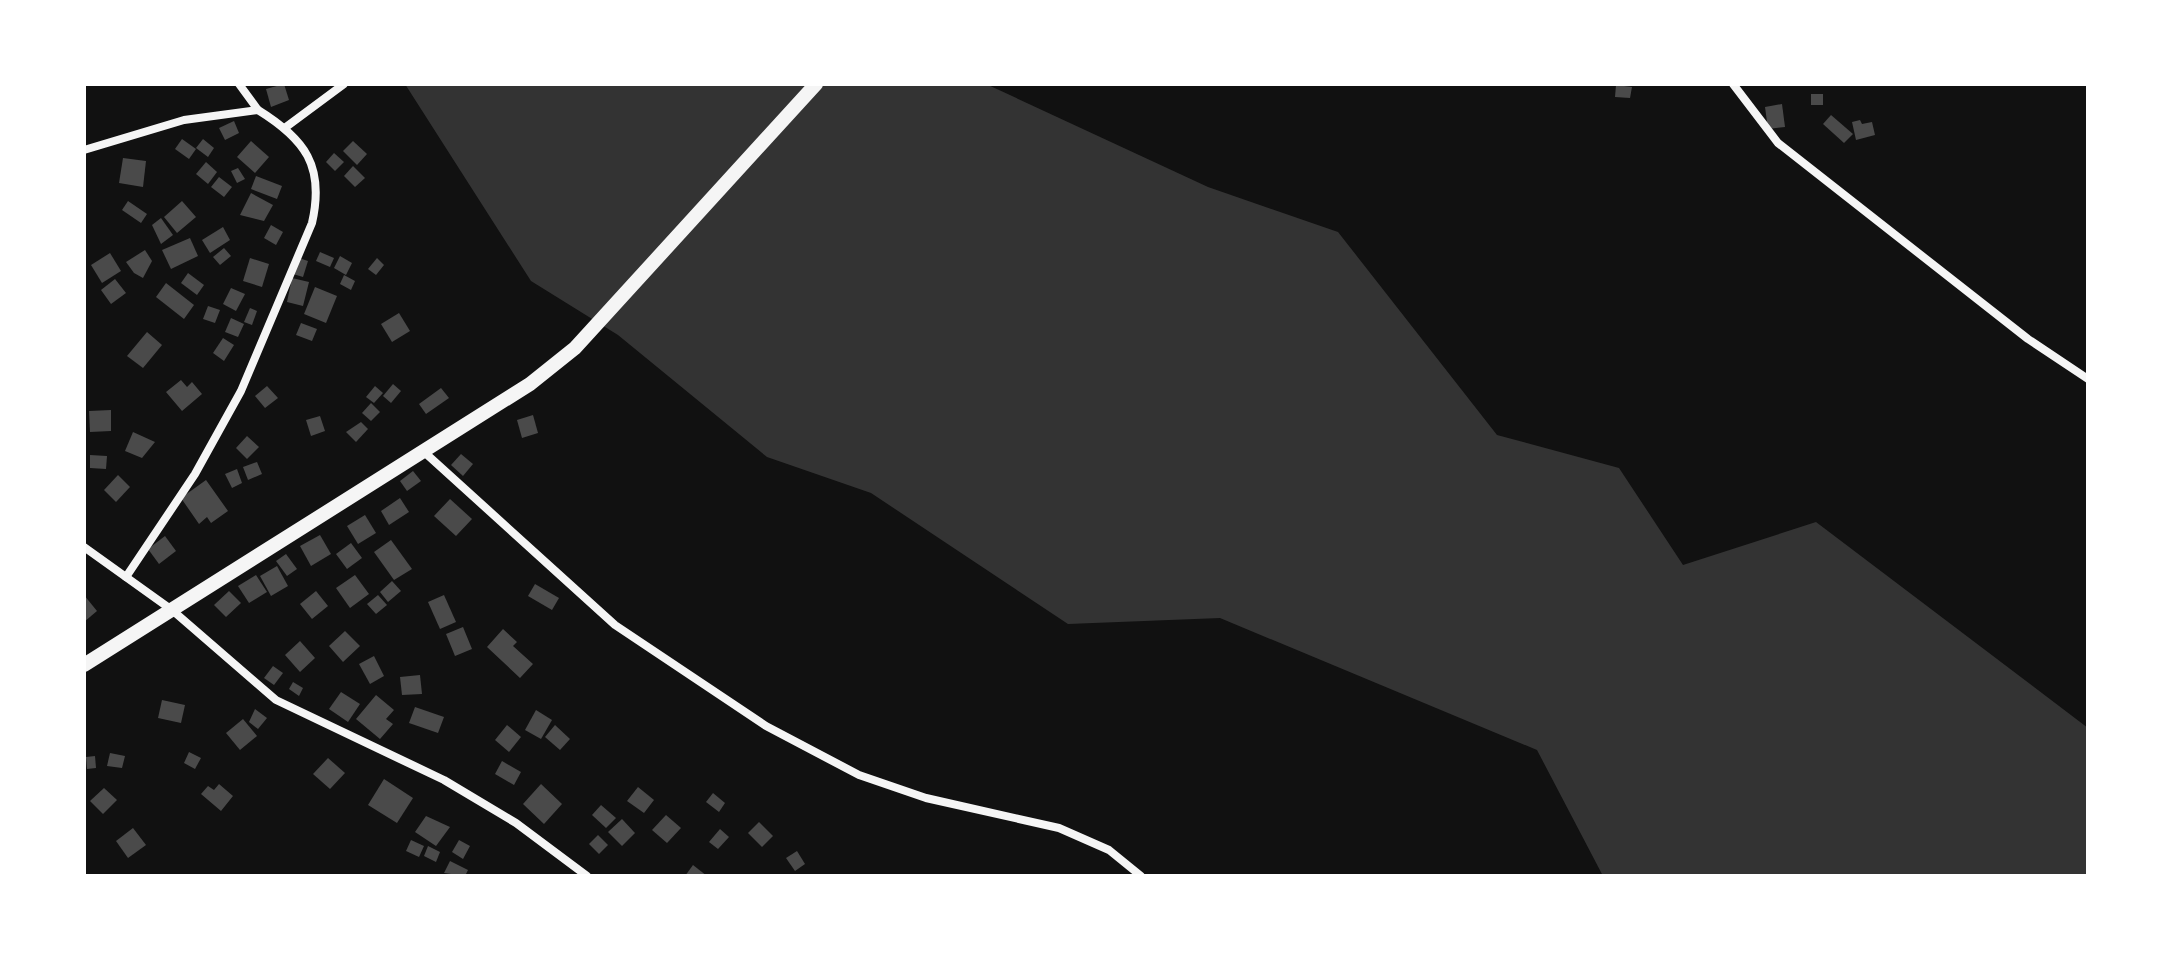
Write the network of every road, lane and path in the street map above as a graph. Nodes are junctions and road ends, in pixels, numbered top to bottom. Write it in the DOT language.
graph roads {
  1 [pos="239,84"];
  2 [pos="344,84"];
  3 [pos="816,84"];
  4 [pos="1733,84"];
  5 [pos="258,110"];
  6 [pos="286,127"];
  7 [pos="84,150"];
  8 [pos="2088,379"];
  9 [pos="423,451"];
  10 [pos="84,547"];
  11 [pos="126,577"];
  12 [pos="172,610"];
  13 [pos="84,665"];
  14 [pos="587,876"];
  15 [pos="1141,876"];
  1 -- 5 [label="street"];
  2 -- 6 [label="street"];
  3 -- 9 [label="street"];
  4 -- 8 [label="street"];
  5 -- 6 [label="street"];
  5 -- 7 [label="street"];
  6 -- 11 [label="street"];
  9 -- 12 [label="street"];
  9 -- 15 [label="street"];
  10 -- 11 [label="street"];
  11 -- 12 [label="street"];
  12 -- 13 [label="street"];
  12 -- 14 [label="street"];
}
